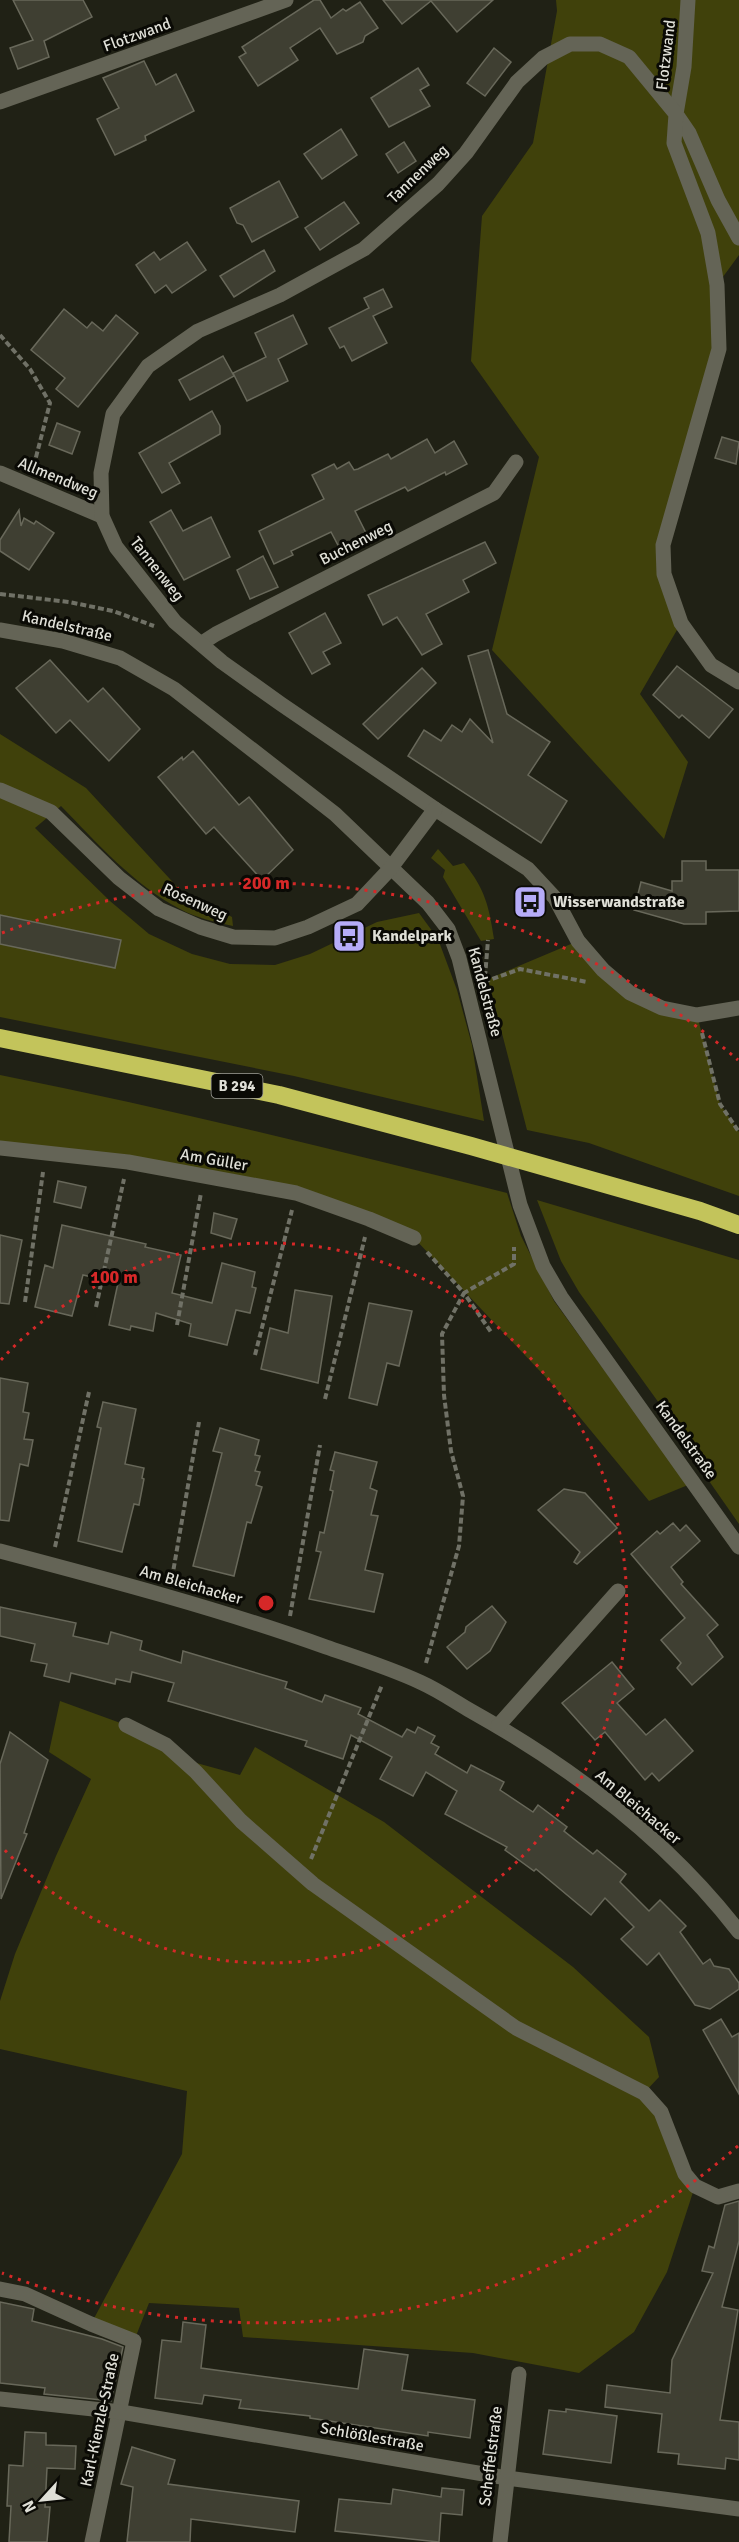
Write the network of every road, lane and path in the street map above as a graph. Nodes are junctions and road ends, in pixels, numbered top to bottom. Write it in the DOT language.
graph roads {
  1 [pos="286,0"];
  2 [pos="688,0"];
  3 [pos="0,102"];
  4 [pos="676,114"];
  5 [pos="739,238"];
  6 [pos="0,335"];
  7 [pos="36,461"];
  8 [pos="516,462"];
  9 [pos="0,474"];
  10 [pos="102,516"];
  11 [pos="0,594"];
  12 [pos="175,622"];
  13 [pos="0,630"];
  14 [pos="202,644"];
  15 [pos="739,682"];
  16 [pos="0,790"];
  17 [pos="435,809"];
  18 [pos="390,869"];
  19 [pos="488,940"];
  20 [pos="603,970"];
  21 [pos="485,981"];
  22 [pos="468,991"];
  23 [pos="739,1008"];
  24 [pos="697,1015"];
  25 [pos="0,1038"];
  26 [pos="739,1132"];
  27 [pos="0,1148"];
  28 [pos="46,1152"];
  29 [pos="128,1162"];
  30 [pos="204,1177"];
  31 [pos="296,1194"];
  32 [pos="369,1219"];
  33 [pos="739,1225"];
  34 [pos="414,1238"];
  35 [pos="514,1264"];
  36 [pos="464,1293"];
  37 [pos="25,1302"];
  38 [pos="96,1307"];
  39 [pos="177,1325"];
  40 [pos="491,1332"];
  41 [pos="255,1355"];
  42 [pos="89,1392"];
  43 [pos="325,1399"];
  44 [pos="199,1422"];
  45 [pos="320,1445"];
  46 [pos="739,1547"];
  47 [pos="0,1551"];
  48 [pos="51,1564"];
  49 [pos="618,1591"];
  50 [pos="169,1597"];
  51 [pos="287,1633"];
  52 [pos="388,1669"];
  53 [pos="421,1682"];
  54 [pos="126,1725"];
  55 [pos="498,1726"];
  56 [pos="304,1876"];
  57 [pos="739,1932"];
  58 [pos="739,2191"];
  59 [pos="0,2289"];
  60 [pos="519,2374"];
  61 [pos="0,2399"];
  62 [pos="121,2412"];
  63 [pos="507,2478"];
  64 [pos="739,2510"];
  65 [pos="92,2542"];
  66 [pos="500,2542"];
  1 -- 3 [label="street, Flotzwand"];
  2 -- 4 [label="street, Flotzwand"];
  4 -- 5 [label="street, Tannenweg"];
  4 -- 10 [label="street, Tannenweg"];
  4 -- 15 [label="street"];
  6 -- 7 [label="path"];
  8 -- 14 [label="street, Buchenweg"];
  9 -- 10 [label="street, Allmendweg"];
  10 -- 12 [label="street, Tannenweg"];
  11 -- 12 [label="path"];
  12 -- 14 [label="street, Tannenweg"];
  13 -- 18 [label="street, Kandelstraße"];
  14 -- 17 [label="street, Tannenweg"];
  16 -- 18 [label="street, Rosenweg"];
  17 -- 18 [label="street, Rosenweg"];
  17 -- 20 [label="street, Tannenweg"];
  18 -- 22 [label="street, Kandelstraße"];
  19 -- 21 [label="path"];
  20 -- 21 [label="path"];
  20 -- 24 [label="street, Tannenweg"];
  21 -- 22 [label="path"];
  22 -- 46 [label="street, Kandelstraße"];
  23 -- 24 [label="street"];
  24 -- 26 [label="path"];
  25 -- 33 [label="highway, B 294"];
  27 -- 28 [label="street, Am Güller"];
  28 -- 29 [label="street, Am Güller"];
  28 -- 37 [label="path"];
  29 -- 30 [label="street, Am Güller"];
  29 -- 38 [label="path"];
  30 -- 31 [label="street, Am Güller"];
  30 -- 39 [label="path"];
  31 -- 32 [label="street, Am Güller"];
  31 -- 41 [label="path"];
  32 -- 34 [label="street, Am Güller"];
  32 -- 43 [label="path"];
  34 -- 36 [label="path"];
  35 -- 36 [label="path"];
  36 -- 40 [label="path"];
  36 -- 53 [label="path"];
  42 -- 48 [label="path"];
  44 -- 50 [label="path"];
  45 -- 51 [label="path"];
  47 -- 48 [label="street, Am Bleichacker"];
  48 -- 50 [label="street, Am Bleichacker"];
  49 -- 55 [label="street"];
  50 -- 51 [label="street, Am Bleichacker"];
  51 -- 52 [label="street, Am Bleichacker"];
  52 -- 53 [label="street, Am Bleichacker"];
  52 -- 56 [label="path"];
  53 -- 55 [label="street, Am Bleichacker"];
  54 -- 56 [label="street"];
  55 -- 57 [label="street, Am Bleichacker"];
  56 -- 58 [label="street"];
  59 -- 62 [label="street, Karl-Kienzle-Straße"];
  60 -- 63 [label="street, Scheffelstraße"];
  61 -- 62 [label="street, Schlößlestraße"];
  62 -- 63 [label="street, Schlößlestraße"];
  62 -- 65 [label="street, Karl-Kienzle-Straße"];
  63 -- 64 [label="street, Schlößlestraße"];
  63 -- 66 [label="street, Scheffelstraße"];
}
